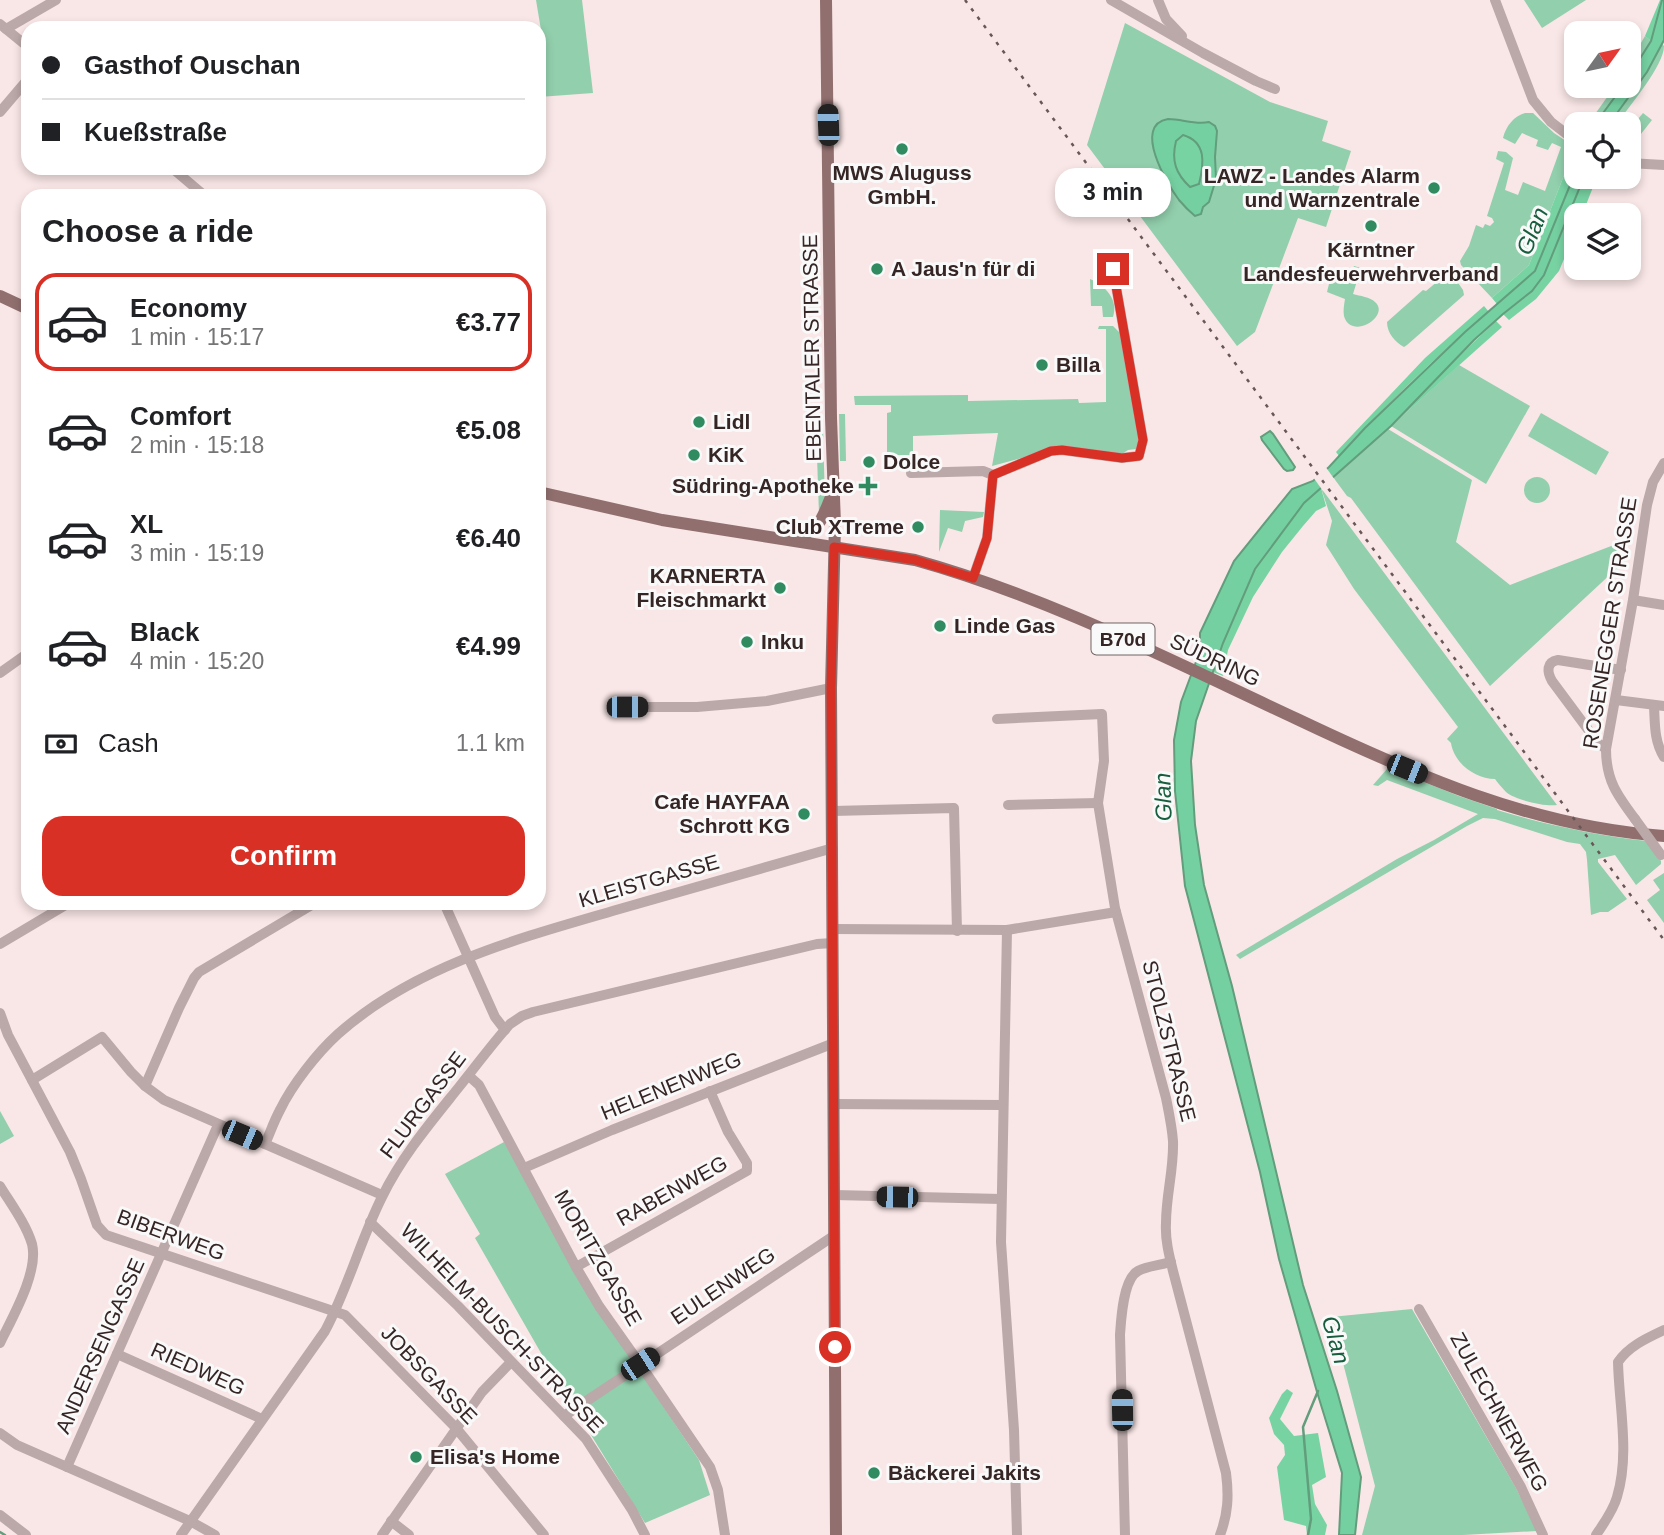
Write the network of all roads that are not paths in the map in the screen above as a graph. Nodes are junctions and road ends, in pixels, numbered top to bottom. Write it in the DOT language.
graph roads {
  1 [pos="55,0"];
  2 [pos="826,0"];
  3 [pos="1111,0"];
  4 [pos="1158,0"];
  5 [pos="1495,0"];
  6 [pos="3,26"];
  7 [pos="21,41"];
  8 [pos="1188,44"];
  9 [pos="21,87"];
  10 [pos="1275,89"];
  11 [pos="0,112"];
  12 [pos="1564,132"];
  13 [pos="1641,164"];
  14 [pos="1664,166"];
  15 [pos="180,175"];
  16 [pos="197,189"];
  17 [pos="1120,260"];
  18 [pos="0,296"];
  19 [pos="21,306"];
  20 [pos="1664,463"];
  21 [pos="911,473"];
  22 [pos="993,475"];
  23 [pos="834,489"];
  24 [pos="546,494"];
  25 [pos="783,540"];
  26 [pos="834,547"];
  27 [pos="973,578"];
  28 [pos="1633,600"];
  29 [pos="1664,605"];
  30 [pos="21,658"];
  31 [pos="1621,670"];
  32 [pos="0,673"];
  33 [pos="831,688"];
  34 [pos="1616,700"];
  35 [pos="1659,706"];
  36 [pos="627,707"];
  37 [pos="997,719"];
  38 [pos="1606,748"];
  39 [pos="1664,757"];
  40 [pos="1098,803"];
  41 [pos="1008,805"];
  42 [pos="833,811"];
  43 [pos="1664,836"];
  44 [pos="833,848"];
  45 [pos="1663,857"];
  46 [pos="57,910"];
  47 [pos="303,910"];
  48 [pos="447,910"];
  49 [pos="1116,912"];
  50 [pos="833,929"];
  51 [pos="1007,930"];
  52 [pos="957,931"];
  53 [pos="833,943"];
  54 [pos="0,944"];
  55 [pos="469,957"];
  56 [pos="0,1013"];
  57 [pos="505,1030"];
  58 [pos="834,1043"];
  59 [pos="468,1076"];
  60 [pos="32,1080"];
  61 [pos="145,1086"];
  62 [pos="710,1091"];
  63 [pos="835,1104"];
  64 [pos="1002,1105"];
  65 [pos="218,1125"];
  66 [pos="265,1144"];
  67 [pos="524,1168"];
  68 [pos="0,1186"];
  69 [pos="382,1195"];
  70 [pos="835,1195"];
  71 [pos="1001,1199"];
  72 [pos="370,1222"];
  73 [pos="835,1235"];
  74 [pos="161,1253"];
  75 [pos="1171,1262"];
  76 [pos="576,1267"];
  77 [pos="1419,1310"];
  78 [pos="335,1312"];
  79 [pos="1664,1331"];
  80 [pos="0,1343"];
  81 [pos="117,1354"];
  82 [pos="511,1362"];
  83 [pos="640,1364"];
  84 [pos="564,1416"];
  85 [pos="262,1419"];
  86 [pos="456,1429"];
  87 [pos="0,1433"];
  88 [pos="67,1467"];
  89 [pos="0,1515"];
  90 [pos="190,1521"];
  91 [pos="391,1521"];
  92 [pos="26,1535"];
  93 [pos="181,1535"];
  94 [pos="215,1535"];
  95 [pos="382,1535"];
  96 [pos="408,1535"];
  97 [pos="544,1535"];
  98 [pos="645,1535"];
  99 [pos="725,1535"];
  100 [pos="836,1535"];
  101 [pos="1017,1535"];
  102 [pos="1125,1535"];
  103 [pos="1220,1535"];
  104 [pos="1543,1535"];
  105 [pos="1596,1535"];
  1 -- 6 [label="street"];
  2 -- 23 [label="main road, EBENTALER STRASSE"];
  3 -- 8 [label="street"];
  4 -- 8 [label="street"];
  5 -- 12 [label="street"];
  6 -- 7 [label="street"];
  8 -- 10 [label="street"];
  9 -- 11 [label="street"];
  13 -- 14 [label="street"];
  15 -- 16 [label="street"];
  17 -- 22 [label="street"];
  18 -- 19 [label="main road"];
  20 -- 28 [label="street, ROSENEGGER STRASSE"];
  21 -- 22 [label="street"];
  22 -- 27 [label="street"];
  23 -- 25 [label="main road"];
  23 -- 26 [label="main road, EBENTALER STRASSE"];
  24 -- 25 [label="main road, SÜDRING / B70d"];
  25 -- 26 [label="main road, SÜDRING / B70d"];
  26 -- 27 [label="main road, SÜDRING / B70d"];
  26 -- 33 [label="main road, EBENTALER STRASSE"];
  27 -- 43 [label="main road, SÜDRING / B70d"];
  28 -- 29 [label="street"];
  28 -- 31 [label="street, ROSENEGGER STRASSE"];
  30 -- 32 [label="street"];
  31 -- 34 [label="street, ROSENEGGER STRASSE"];
  31 -- 38 [label="street"];
  33 -- 36 [label="street"];
  33 -- 42 [label="main road, EBENTALER STRASSE"];
  34 -- 35 [label="street"];
  34 -- 38 [label="street, ROSENEGGER STRASSE"];
  35 -- 39 [label="street"];
  37 -- 40 [label="street, STOLZSTRASSE"];
  38 -- 45 [label="street, ROSENEGGER STRASSE, bridge"];
  40 -- 41 [label="street"];
  40 -- 49 [label="street, STOLZSTRASSE"];
  42 -- 44 [label="main road, EBENTALER STRASSE"];
  42 -- 52 [label="street"];
  44 -- 50 [label="main road, EBENTALER STRASSE"];
  44 -- 55 [label="street, KLEISTGASSE"];
  46 -- 54 [label="street"];
  47 -- 61 [label="street"];
  48 -- 55 [label="street"];
  49 -- 51 [label="street"];
  49 -- 75 [label="street, STOLZSTRASSE"];
  50 -- 52 [label="street"];
  50 -- 53 [label="main road, EBENTALER STRASSE"];
  51 -- 52 [label="street"];
  51 -- 64 [label="street"];
  53 -- 57 [label="street, FLURGASSE"];
  53 -- 58 [label="main road, EBENTALER STRASSE"];
  55 -- 57 [label="street"];
  55 -- 66 [label="street, KLEISTGASSE"];
  56 -- 60 [label="street, BIBERWEG"];
  57 -- 59 [label="street, FLURGASSE"];
  58 -- 62 [label="street, HELENENWEG"];
  58 -- 63 [label="main road, EBENTALER STRASSE"];
  59 -- 67 [label="street, MORITZGASSE"];
  59 -- 69 [label="street, FLURGASSE"];
  60 -- 61 [label="street"];
  60 -- 74 [label="street, BIBERWEG"];
  61 -- 65 [label="street"];
  62 -- 67 [label="street, HELENENWEG"];
  62 -- 76 [label="street, RABENWEG"];
  63 -- 64 [label="street"];
  63 -- 70 [label="main road, EBENTALER STRASSE"];
  64 -- 71 [label="street"];
  65 -- 66 [label="street"];
  65 -- 74 [label="street, ANDERSENGASSE"];
  66 -- 69 [label="street"];
  67 -- 76 [label="street, MORITZGASSE"];
  68 -- 80 [label="street"];
  69 -- 72 [label="street, FLURGASSE"];
  70 -- 71 [label="street"];
  70 -- 73 [label="main road, EBENTALER STRASSE"];
  71 -- 101 [label="street"];
  72 -- 78 [label="street, FLURGASSE"];
  72 -- 82 [label="street, WILHELM-BUSCH-STRASSE"];
  73 -- 83 [label="street, EULENWEG"];
  73 -- 100 [label="main road, EBENTALER STRASSE"];
  74 -- 78 [label="street, BIBERWEG"];
  74 -- 81 [label="street, ANDERSENGASSE"];
  75 -- 102 [label="street"];
  75 -- 103 [label="street, STOLZSTRASSE"];
  76 -- 83 [label="street, MORITZGASSE"];
  77 -- 104 [label="street, ZULECHNERWEG"];
  78 -- 85 [label="street, FLURGASSE"];
  78 -- 86 [label="street, JOBSGASSE"];
  79 -- 105 [label="street"];
  81 -- 85 [label="street, RIEDWEG"];
  81 -- 88 [label="street, ANDERSENGASSE"];
  82 -- 84 [label="street, WILHELM-BUSCH-STRASSE"];
  82 -- 86 [label="street"];
  83 -- 84 [label="street, EULENWEG"];
  83 -- 99 [label="street, MORITZGASSE"];
  84 -- 98 [label="street, WILHELM-BUSCH-STRASSE"];
  85 -- 90 [label="street, FLURGASSE"];
  86 -- 91 [label="street"];
  86 -- 97 [label="street, JOBSGASSE"];
  87 -- 88 [label="street"];
  88 -- 90 [label="street"];
  89 -- 92 [label="street"];
  90 -- 93 [label="street, FLURGASSE"];
  90 -- 94 [label="street"];
  91 -- 95 [label="street"];
  91 -- 96 [label="street"];
}
